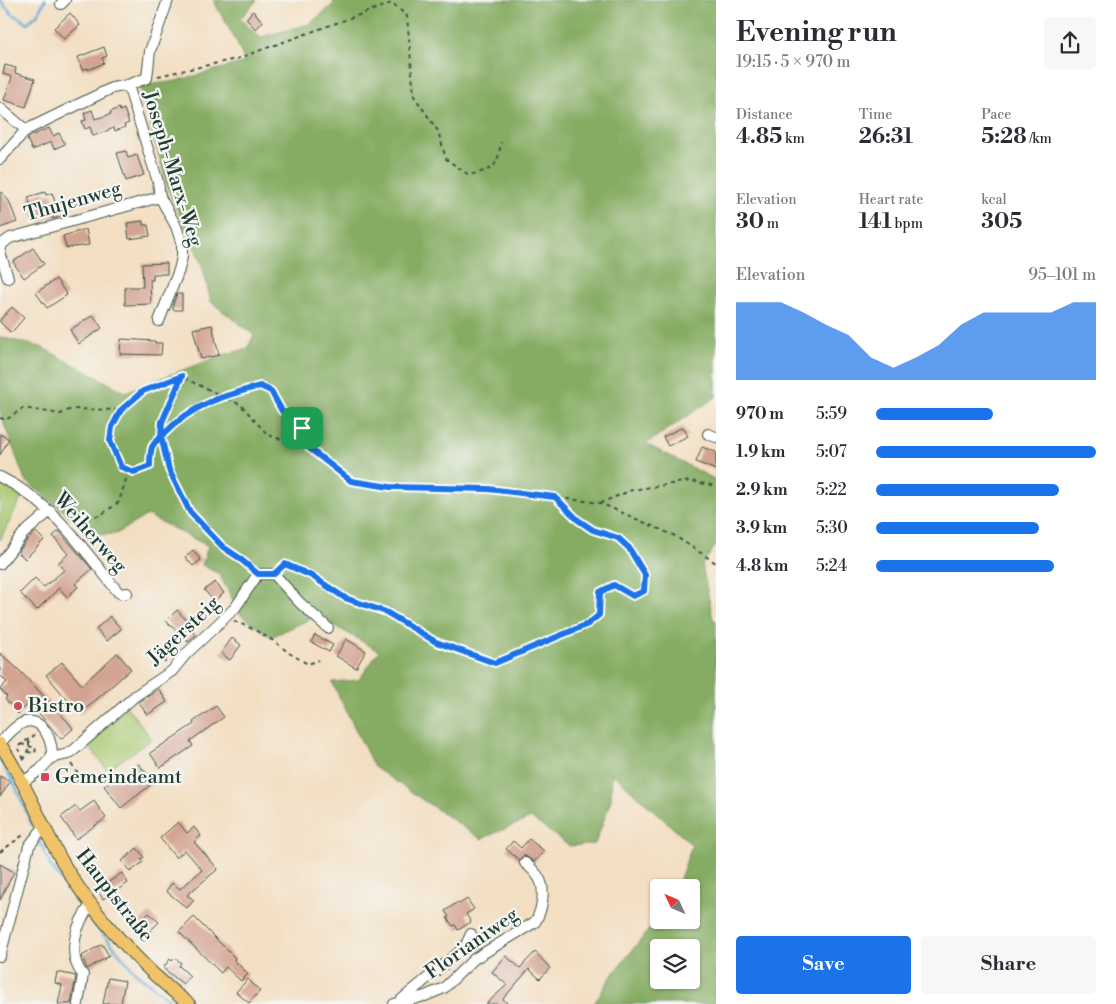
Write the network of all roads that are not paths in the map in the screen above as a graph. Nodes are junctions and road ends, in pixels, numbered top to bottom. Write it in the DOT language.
graph roads {
  1 [pos="168,0"];
  2 [pos="128,84"];
  3 [pos="0,108"];
  4 [pos="26,130"];
  5 [pos="0,159"];
  6 [pos="160,197"];
  7 [pos="8,278"];
  8 [pos="159,321"];
  9 [pos="0,477"];
  10 [pos="50,511"];
  11 [pos="0,564"];
  12 [pos="127,593"];
  13 [pos="328,628"];
  14 [pos="0,743"];
  15 [pos="51,758"];
  16 [pos="23,782"];
  17 [pos="44,827"];
  18 [pos="525,862"];
  19 [pos="92,904"];
  20 [pos="472,934"];
  21 [pos="0,956"];
  22 [pos="396,1003"];
  23 [pos="78,1004"];
  24 [pos="189,1004"];
  1 -- 2 [label="street"];
  2 -- 4 [label="street, Joseph-Marx-Weg"];
  2 -- 6 [label="street, Joseph-Marx-Weg"];
  3 -- 4 [label="street"];
  4 -- 5 [label="street, Joseph-Marx-Weg"];
  6 -- 7 [label="street, Thujenweg"];
  6 -- 8 [label="street, Joseph-Marx-Weg"];
  9 -- 10 [label="street, Weiherweg"];
  10 -- 11 [label="street"];
  10 -- 12 [label="street, Weiherweg"];
  13 -- 15 [label="street, Jägersteig"];
  14 -- 15 [label="street"];
  14 -- 16 [label="main road, Hauptstraße"];
  15 -- 16 [label="street"];
  16 -- 17 [label="main road, Hauptstraße"];
  17 -- 19 [label="main road, Hauptstraße"];
  17 -- 21 [label="street"];
  18 -- 22 [label="street, Florianiweg"];
  19 -- 23 [label="street"];
  19 -- 24 [label="main road, Hauptstraße"];
  20 -- 22 [label="street"];
}
